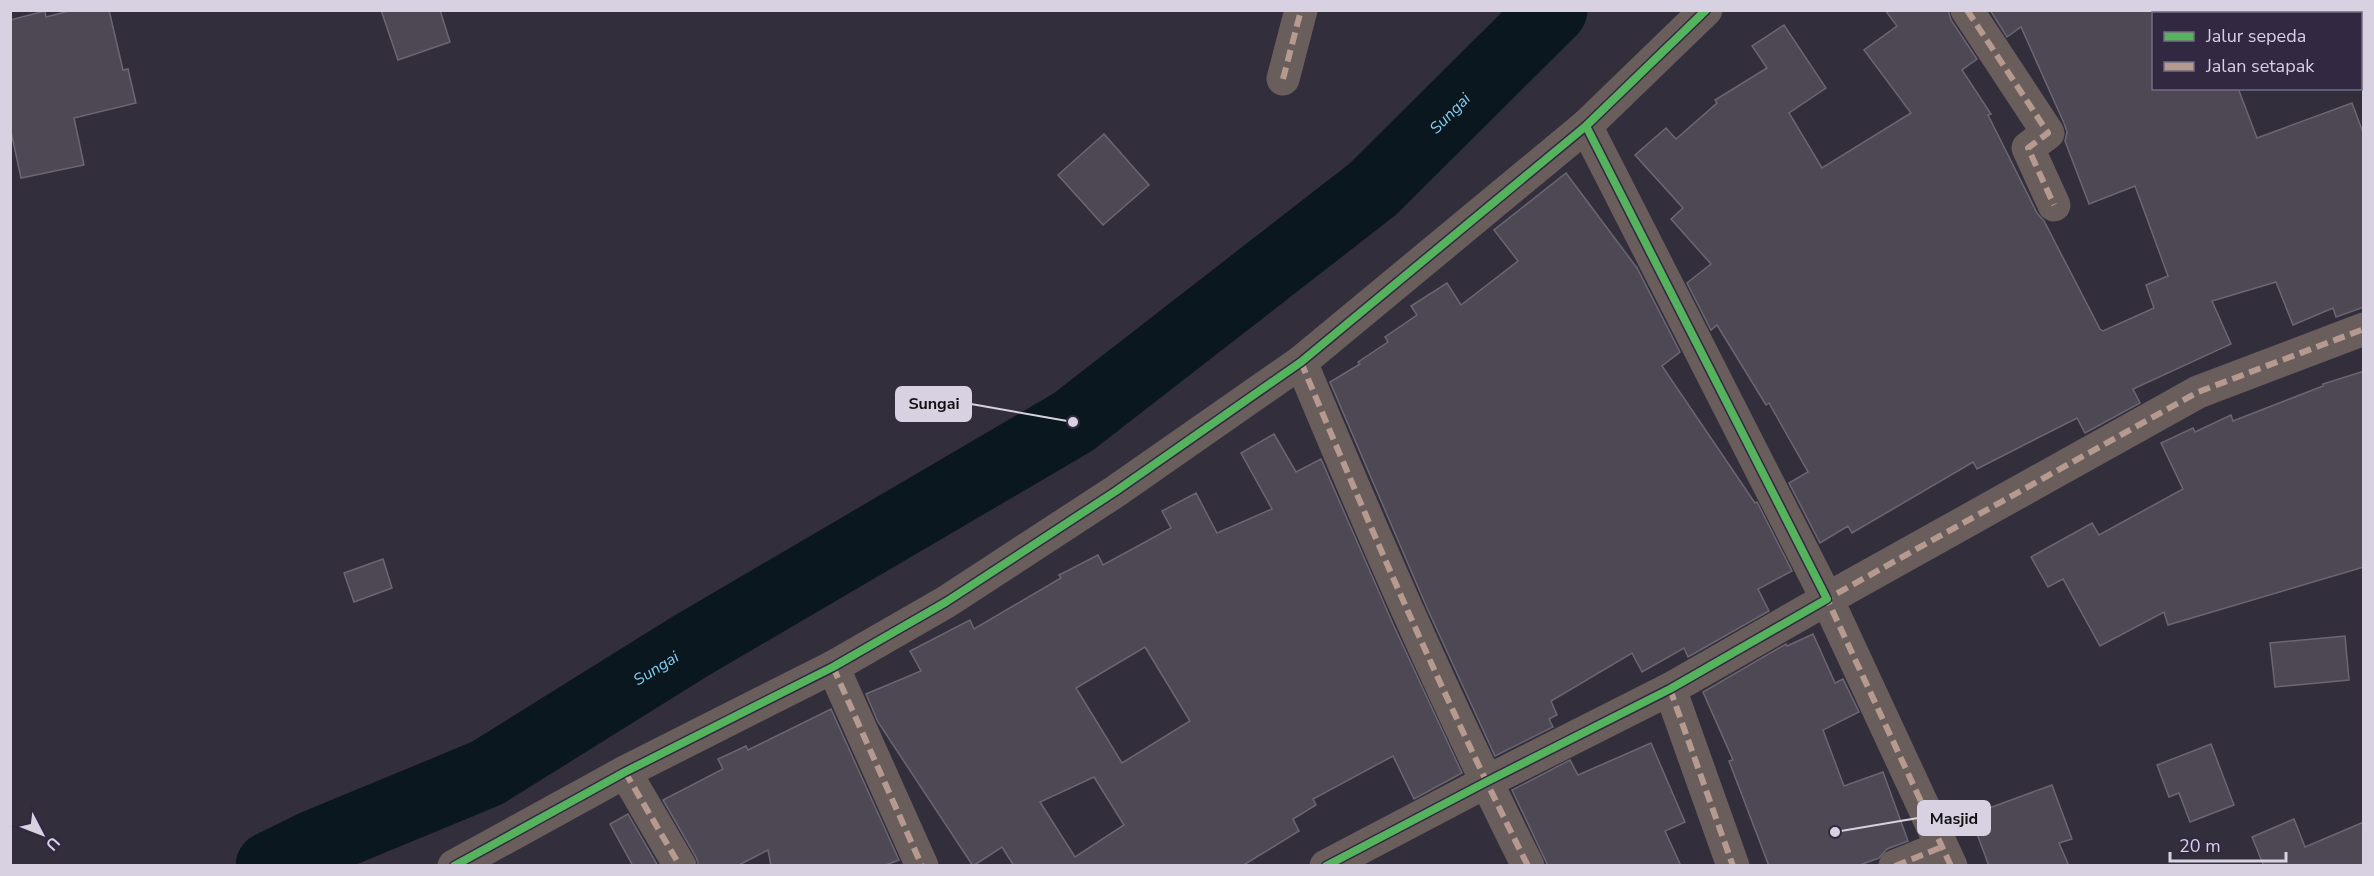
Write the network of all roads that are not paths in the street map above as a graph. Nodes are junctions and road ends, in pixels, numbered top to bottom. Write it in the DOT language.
graph roads {
  1 [pos="1301,10"];
  2 [pos="1706,10"];
  3 [pos="1966,10"];
  4 [pos="1283,79"];
  5 [pos="1586,126"];
  6 [pos="2054,205"];
  7 [pos="2364,329"];
  8 [pos="1301,362"];
  9 [pos="1827,599"];
  10 [pos="833,668"];
  11 [pos="1670,690"];
  12 [pos="625,772"];
  13 [pos="1486,782"];
  14 [pos="1947,856"];
  15 [pos="454,866"];
  16 [pos="680,866"];
  17 [pos="922,866"];
  18 [pos="1326,866"];
  19 [pos="1528,866"];
  20 [pos="1733,866"];
  21 [pos="1895,866"];
  1 -- 4 [label="street"];
  2 -- 5 [label="street"];
  3 -- 6 [label="street"];
  5 -- 8 [label="street"];
  5 -- 9 [label="street"];
  7 -- 9 [label="street"];
  8 -- 10 [label="street"];
  8 -- 13 [label="street"];
  9 -- 11 [label="street"];
  9 -- 14 [label="street"];
  10 -- 12 [label="street"];
  10 -- 17 [label="street"];
  11 -- 13 [label="street"];
  11 -- 20 [label="street"];
  12 -- 15 [label="street"];
  12 -- 16 [label="street"];
  13 -- 18 [label="street"];
  13 -- 19 [label="street"];
  14 -- 21 [label="street"];
}
